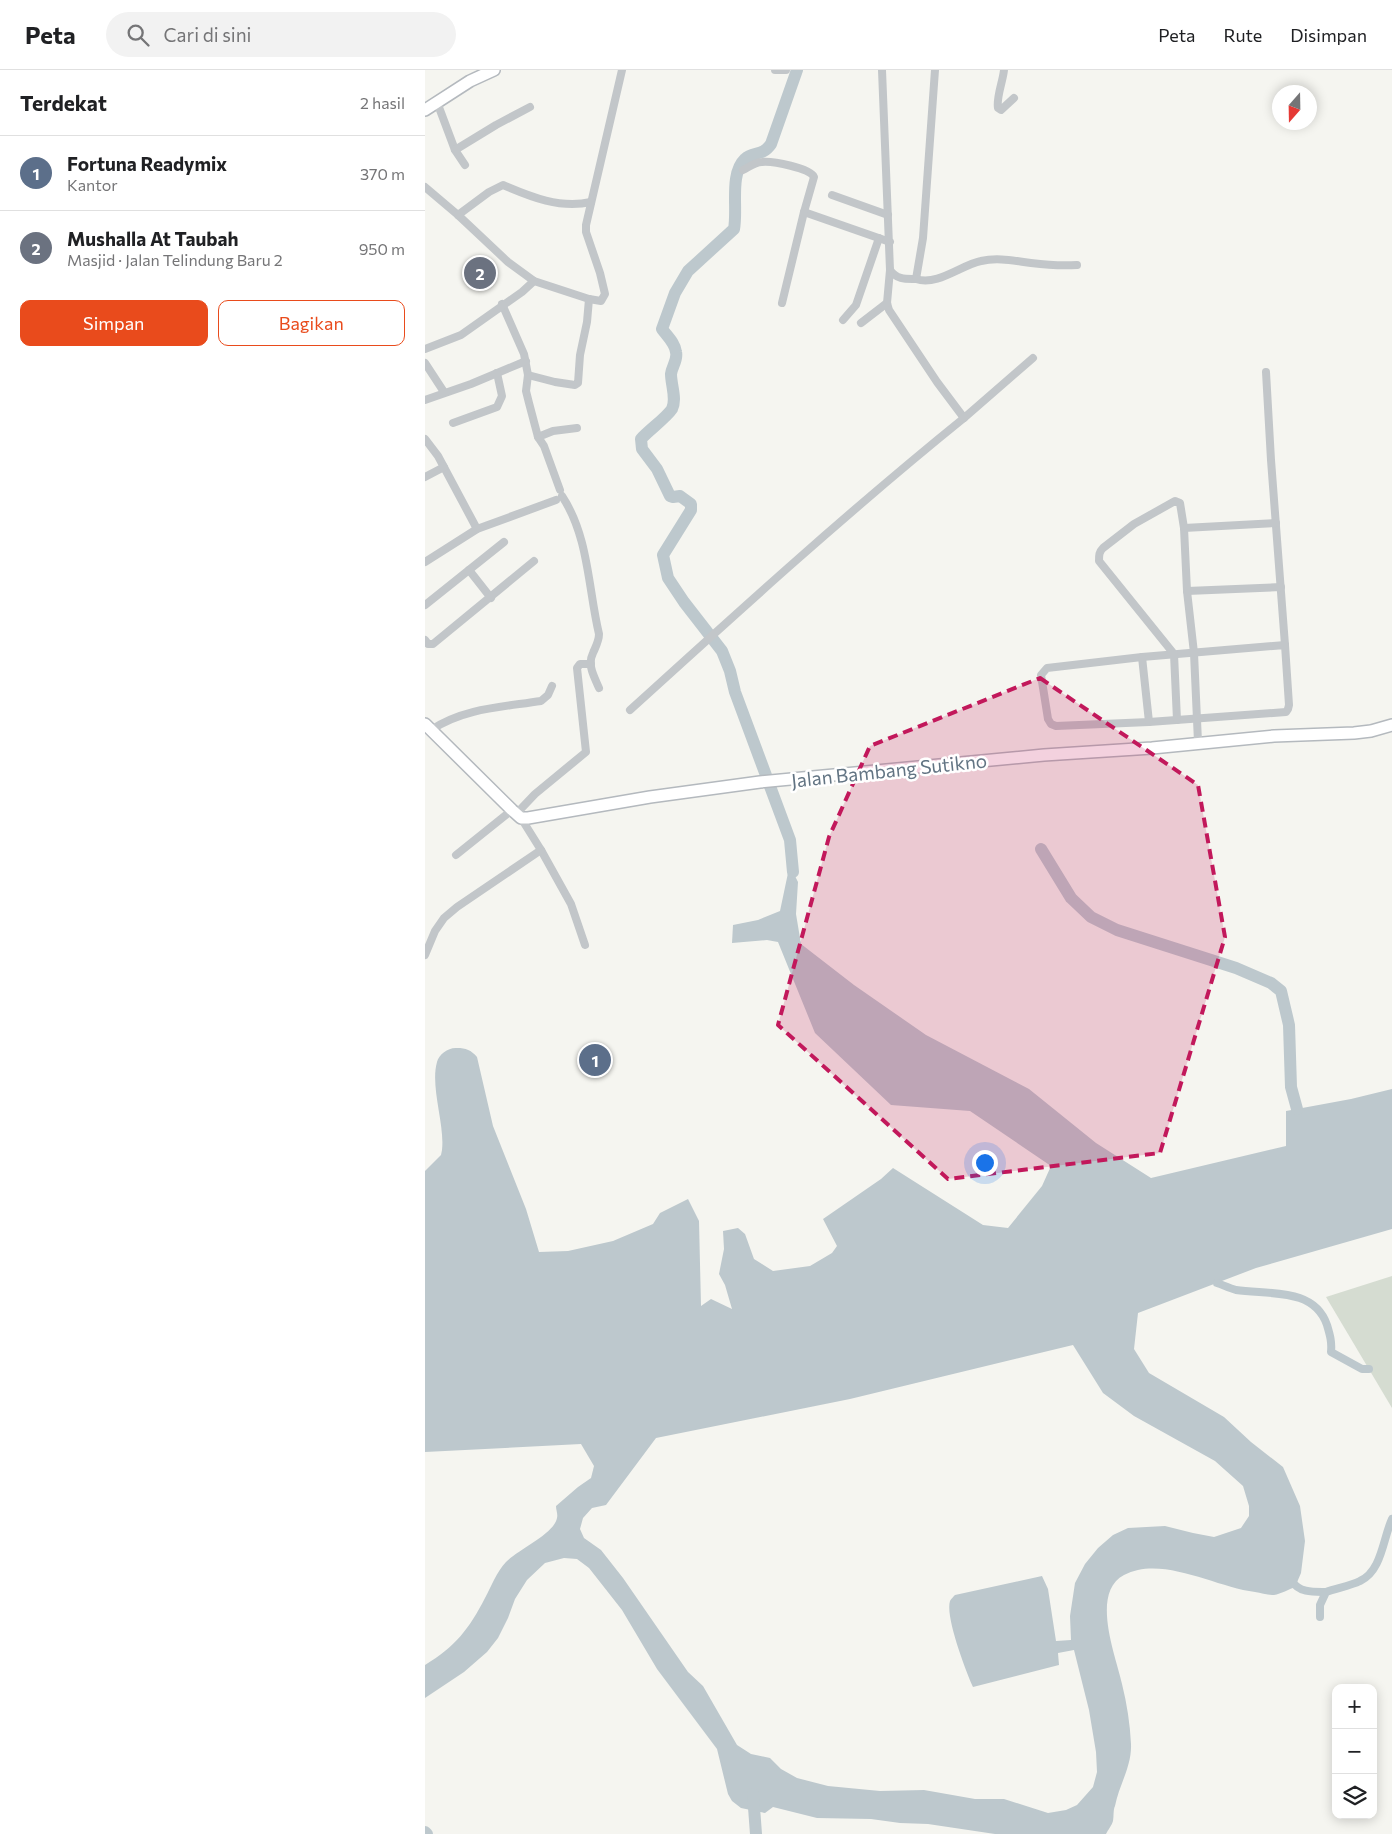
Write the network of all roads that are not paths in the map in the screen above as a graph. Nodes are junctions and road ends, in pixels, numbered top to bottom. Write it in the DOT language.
graph roads {
  1 [pos="493,70"];
  2 [pos="622,70"];
  3 [pos="775,70"];
  4 [pos="786,70"];
  5 [pos="882,70"];
  6 [pos="935,70"];
  7 [pos="1004,70"];
  8 [pos="1014,98"];
  9 [pos="437,102"];
  10 [pos="530,107"];
  11 [pos="425,110"];
  12 [pos="455,150"];
  13 [pos="465,165"];
  14 [pos="743,170"];
  15 [pos="425,187"];
  16 [pos="832,196"];
  17 [pos="591,202"];
  18 [pos="804,212"];
  19 [pos="458,214"];
  20 [pos="887,215"];
  21 [pos="879,238"];
  22 [pos="890,242"];
  23 [pos="1077,265"];
  24 [pos="890,270"];
  25 [pos="916,279"];
  26 [pos="534,281"];
  27 [pos="589,299"];
  28 [pos="782,303"];
  29 [pos="887,303"];
  30 [pos="502,304"];
  31 [pos="843,320"];
  32 [pos="861,323"];
  33 [pos="425,349"];
  34 [pos="1033,358"];
  35 [pos="526,361"];
  36 [pos="425,363"];
  37 [pos="1267,372"];
  38 [pos="497,373"];
  39 [pos="528,375"];
  40 [pos="444,392"];
  41 [pos="425,400"];
  42 [pos="964,418"];
  43 [pos="453,423"];
  44 [pos="577,428"];
  45 [pos="538,437"];
  46 [pos="426,443"];
  47 [pos="444,468"];
  48 [pos="425,477"];
  49 [pos="559,495"];
  50 [pos="1276,523"];
  51 [pos="1184,528"];
  52 [pos="477,529"];
  53 [pos="504,542"];
  54 [pos="534,561"];
  55 [pos="425,562"];
  56 [pos="469,570"];
  57 [pos="1281,588"];
  58 [pos="1187,591"];
  59 [pos="491,598"];
  60 [pos="425,605"];
  61 [pos="425,640"];
  62 [pos="1285,645"];
  63 [pos="1194,653"];
  64 [pos="1174,654"];
  65 [pos="1141,657"];
  66 [pos="591,664"];
  67 [pos="552,686"];
  68 [pos="599,688"];
  69 [pos="631,710"];
  70 [pos="1197,719"];
  71 [pos="1177,720"];
  72 [pos="1149,722"];
  73 [pos="1392,725"];
  74 [pos="428,727"];
  75 [pos="1198,742"];
  76 [pos="516,814"];
  77 [pos="541,850"];
  78 [pos="456,855"];
  79 [pos="585,945"];
  80 [pos="425,955"];
  1 -- 9 [label="street"];
  2 -- 17 [label="street"];
  3 -- 4 [label="street"];
  5 -- 20 [label="street"];
  6 -- 25 [label="street"];
  7 -- 8 [label="street"];
  9 -- 11 [label="street"];
  9 -- 12 [label="street"];
  10 -- 12 [label="street"];
  12 -- 13 [label="street"];
  14 -- 18 [label="street"];
  15 -- 19 [label="street"];
  16 -- 20 [label="street"];
  17 -- 19 [label="street"];
  17 -- 27 [label="street"];
  18 -- 21 [label="street"];
  18 -- 28 [label="street"];
  19 -- 26 [label="street"];
  20 -- 22 [label="street"];
  21 -- 22 [label="street"];
  21 -- 31 [label="street"];
  22 -- 24 [label="street"];
  23 -- 25 [label="street"];
  24 -- 25 [label="street"];
  24 -- 29 [label="street"];
  26 -- 27 [label="street"];
  26 -- 30 [label="street"];
  27 -- 39 [label="street"];
  29 -- 32 [label="street"];
  29 -- 42 [label="street"];
  30 -- 33 [label="street"];
  30 -- 35 [label="street"];
  34 -- 42 [label="street"];
  35 -- 38 [label="street"];
  35 -- 39 [label="street"];
  36 -- 40 [label="street"];
  37 -- 50 [label="street"];
  38 -- 40 [label="street"];
  38 -- 43 [label="street"];
  39 -- 45 [label="street"];
  40 -- 41 [label="street"];
  42 -- 69 [label="street"];
  44 -- 45 [label="street"];
  45 -- 49 [label="street"];
  46 -- 47 [label="street"];
  47 -- 48 [label="street"];
  47 -- 52 [label="street"];
  49 -- 52 [label="street"];
  49 -- 66 [label="street"];
  50 -- 51 [label="street"];
  50 -- 57 [label="street"];
  51 -- 58 [label="street"];
  51 -- 64 [label="street"];
  52 -- 55 [label="street"];
  53 -- 56 [label="street"];
  54 -- 59 [label="street"];
  56 -- 59 [label="street"];
  56 -- 60 [label="street"];
  57 -- 58 [label="street"];
  57 -- 62 [label="street"];
  58 -- 63 [label="street"];
  59 -- 61 [label="street"];
  62 -- 63 [label="street"];
  62 -- 70 [label="street"];
  63 -- 64 [label="street"];
  63 -- 70 [label="street"];
  64 -- 65 [label="street"];
  64 -- 71 [label="street"];
  65 -- 72 [label="street"];
  65 -- 72 [label="street"];
  66 -- 68 [label="street"];
  66 -- 76 [label="street"];
  67 -- 74 [label="street"];
  70 -- 71 [label="street"];
  70 -- 75 [label="street"];
  71 -- 72 [label="street"];
  73 -- 75 [label="street, Jalan Bambang Sutikno"];
  74 -- 76 [label="street"];
  75 -- 76 [label="street, Jalan Bambang Sutikno"];
  76 -- 77 [label="street"];
  76 -- 78 [label="street"];
  77 -- 79 [label="street"];
  77 -- 80 [label="street"];
}
